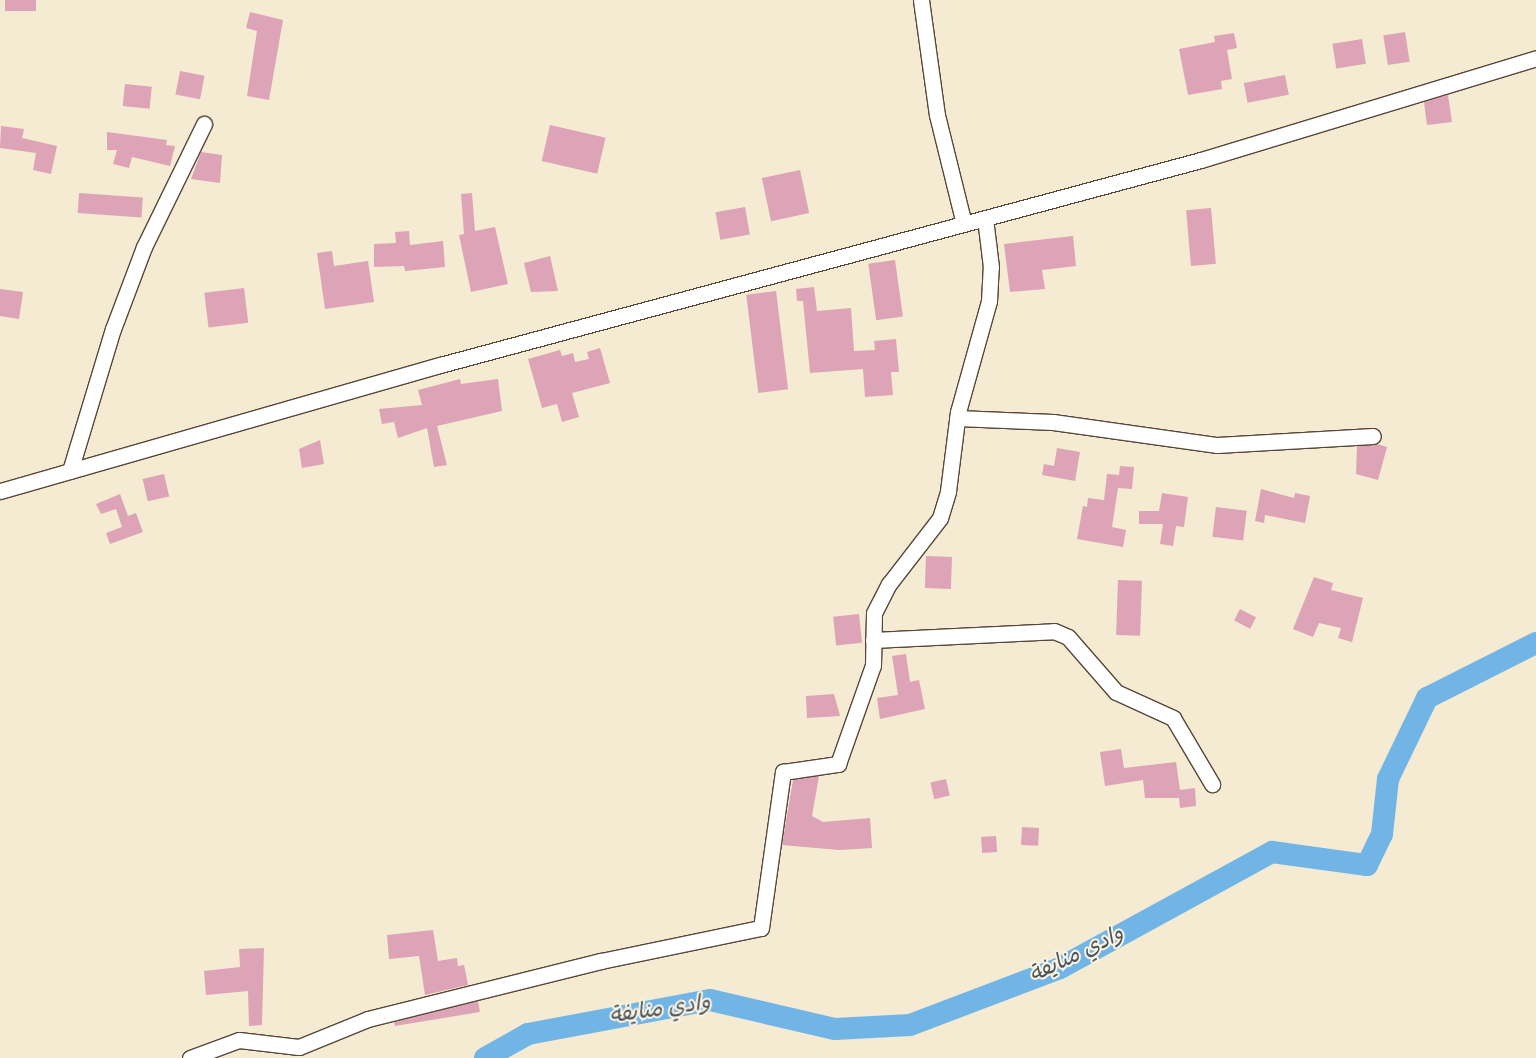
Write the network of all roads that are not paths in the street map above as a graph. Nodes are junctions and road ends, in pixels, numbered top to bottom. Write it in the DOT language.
graph roads {
  1 [pos="921,0"];
  2 [pos="1536,58"];
  3 [pos="204,124"];
  4 [pos="985,218"];
  5 [pos="964,224"];
  6 [pos="957,418"];
  7 [pos="1373,436"];
  8 [pos="70,471"];
  9 [pos="0,491"];
  10 [pos="873,640"];
  11 [pos="1212,784"];
  12 [pos="190,1058"];
  1 -- 5 [label="street"];
  2 -- 4 [label="street"];
  3 -- 8 [label="street"];
  4 -- 5 [label="street"];
  4 -- 6 [label="street"];
  5 -- 8 [label="street"];
  6 -- 7 [label="street"];
  6 -- 10 [label="street"];
  8 -- 9 [label="street"];
  10 -- 11 [label="street"];
  10 -- 12 [label="street"];
}
